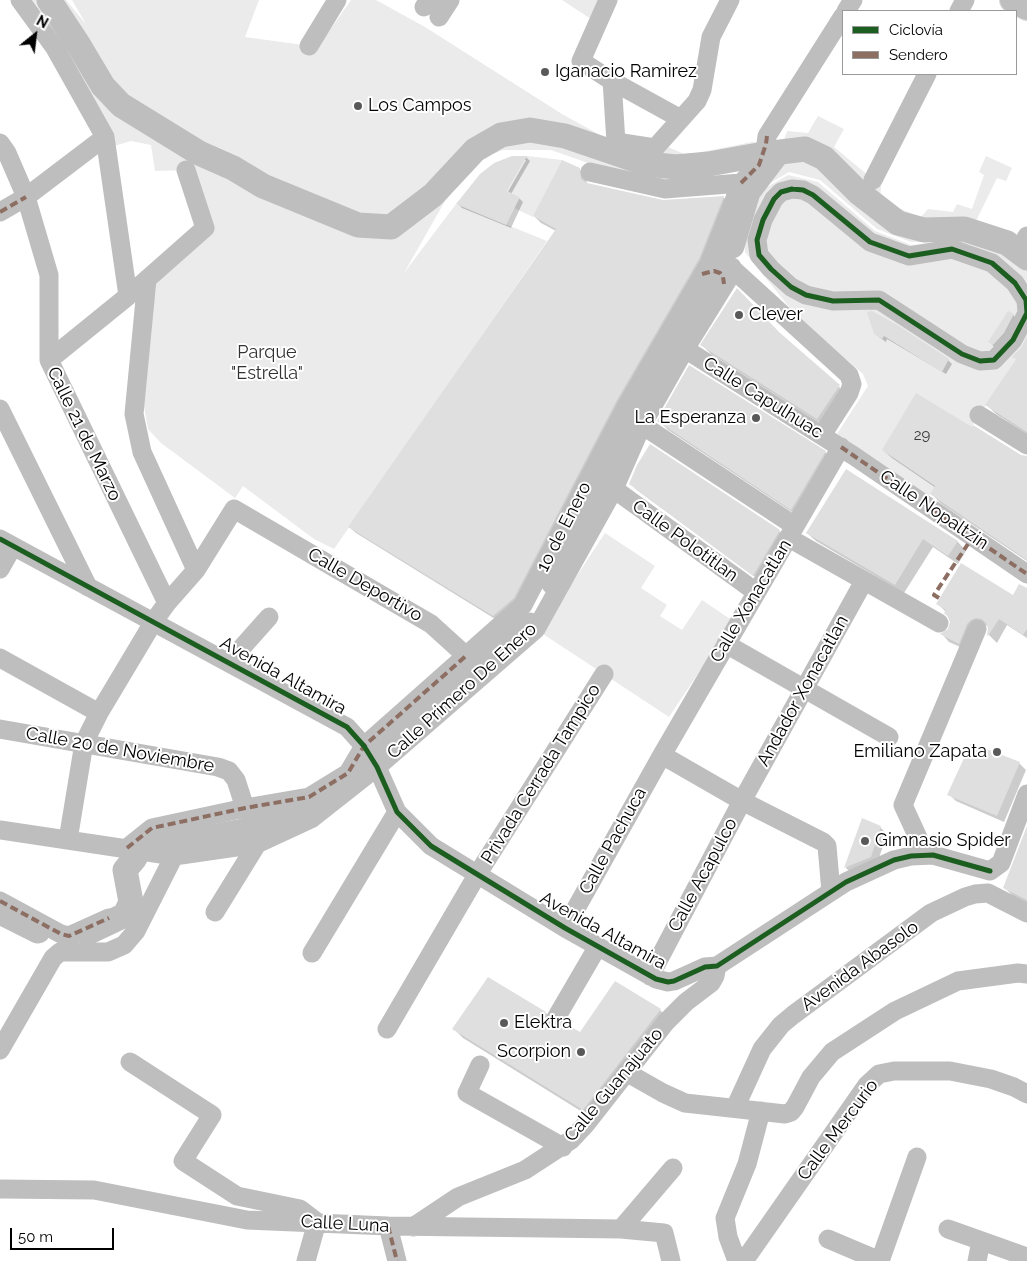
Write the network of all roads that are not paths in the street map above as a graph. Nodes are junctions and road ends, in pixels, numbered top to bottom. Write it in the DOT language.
graph roads {
  1 [pos="20,0"];
  2 [pos="337,0"];
  3 [pos="608,0"];
  4 [pos="730,0"];
  5 [pos="1012,0"];
  6 [pos="1027,8"];
  7 [pos="842,18"];
  8 [pos="309,46"];
  9 [pos="926,75"];
  10 [pos="612,81"];
  11 [pos="681,118"];
  12 [pos="105,137"];
  13 [pos="0,143"];
  14 [pos="186,170"];
  15 [pos="590,172"];
  16 [pos="873,180"];
  17 [pos="741,183"];
  18 [pos="26,197"];
  19 [pos="0,212"];
  20 [pos="716,261"];
  21 [pos="147,279"];
  22 [pos="128,296"];
  23 [pos="943,342"];
  24 [pos="685,348"];
  25 [pos="48,360"];
  26 [pos="0,409"];
  27 [pos="979,415"];
  28 [pos="642,424"];
  29 [pos="822,435"];
  30 [pos="1027,445"];
  31 [pos="849,446"];
  32 [pos="614,489"];
  33 [pos="792,532"];
  34 [pos="6,543"];
  35 [pos="0,569"];
  36 [pos="196,570"];
  37 [pos="1027,574"];
  38 [pos="864,581"];
  39 [pos="88,586"];
  40 [pos="756,592"];
  41 [pos="167,603"];
  42 [pos="269,617"];
  43 [pos="154,622"];
  44 [pos="939,623"];
  45 [pos="977,629"];
  46 [pos="726,644"];
  47 [pos="0,658"];
  48 [pos="229,662"];
  49 [pos="475,666"];
  50 [pos="604,674"];
  51 [pos="803,688"];
  52 [pos="99,713"];
  53 [pos="0,728"];
  54 [pos="889,737"];
  55 [pos="84,743"];
  56 [pos="364,746"];
  57 [pos="662,755"];
  58 [pos="377,767"];
  59 [pos="1027,794"];
  60 [pos="742,801"];
  61 [pos="244,808"];
  62 [pos="397,812"];
  63 [pos="1021,828"];
  64 [pos="0,830"];
  65 [pos="68,840"];
  66 [pos="257,844"];
  67 [pos="126,848"];
  68 [pos="926,855"];
  69 [pos="174,856"];
  70 [pos="990,871"];
  71 [pos="477,875"];
  72 [pos="831,892"];
  73 [pos="988,893"];
  74 [pos="0,901"];
  75 [pos="215,912"];
  76 [pos="1027,913"];
  77 [pos="109,918"];
  78 [pos="565,928"];
  79 [pos="598,946"];
  80 [pos="312,952"];
  81 [pos="717,966"];
  82 [pos="1027,974"];
  83 [pos="650,976"];
  84 [pos="556,1018"];
  85 [pos="387,1029"];
  86 [pos="0,1050"];
  87 [pos="130,1062"];
  88 [pos="480,1066"];
  89 [pos="626,1072"];
  90 [pos="1027,1094"];
  91 [pos="735,1108"];
  92 [pos="760,1111"];
  93 [pos="563,1147"];
  94 [pos="917,1158"];
  95 [pos="673,1168"];
  96 [pos="0,1189"];
  97 [pos="317,1222"];
  98 [pos="388,1226"];
  99 [pos="413,1227"];
  100 [pos="620,1229"];
  101 [pos="948,1229"];
  102 [pos="828,1239"];
  103 [pos="981,1241"];
  104 [pos="1027,1257"];
  105 [pos="306,1261"];
  106 [pos="397,1261"];
  107 [pos="671,1261"];
  108 [pos="737,1261"];
  109 [pos="744,1261"];
  110 [pos="880,1261"];
  111 [pos="977,1261"];
  1 -- 12 [label="street"];
  2 -- 8 [label="street"];
  3 -- 10 [label="street"];
  4 -- 11 [label="street"];
  5 -- 6 [label="main road"];
  7 -- 17 [label="street"];
  9 -- 16 [label="street"];
  10 -- 11 [label="street"];
  10 -- 11 [label="street"];
  12 -- 18 [label="street"];
  12 -- 22 [label="street"];
  13 -- 18 [label="street, Calle 21 de Marzo"];
  14 -- 21 [label="street"];
  15 -- 17 [label="street"];
  17 -- 20 [label="street, 1o de Enero"];
  18 -- 19 [label="street"];
  18 -- 25 [label="street, Calle 21 de Marzo"];
  20 -- 24 [label="street, Calle Primero De Enero"];
  20 -- 29 [label="street"];
  20 -- 49 [label="street, 1o de Enero"];
  21 -- 22 [label="street"];
  21 -- 36 [label="street"];
  22 -- 25 [label="street"];
  23 -- 23 [label="street"];
  24 -- 28 [label="street, Calle Primero De Enero"];
  24 -- 29 [label="street, Calle Capulhuac"];
  25 -- 41 [label="street, Calle 21 de Marzo"];
  26 -- 39 [label="street"];
  27 -- 30 [label="street"];
  28 -- 32 [label="street, Calle Primero De Enero"];
  28 -- 33 [label="street"];
  29 -- 31 [label="street, Calle Capulhuac"];
  31 -- 33 [label="street, Calle Xonacatlan"];
  31 -- 37 [label="street, Calle Nopaltzin"];
  32 -- 40 [label="street, Calle Polotitlan"];
  32 -- 49 [label="street, Calle Primero De Enero"];
  33 -- 38 [label="street"];
  33 -- 40 [label="street, Calle Xonacatlan"];
  34 -- 35 [label="street"];
  34 -- 39 [label="street, Avenida Altamira"];
  36 -- 41 [label="street"];
  36 -- 49 [label="street, Calle Deportivo"];
  38 -- 44 [label="street"];
  38 -- 51 [label="street, Andador Xonacatlan"];
  39 -- 43 [label="street, Avenida Altamira"];
  40 -- 46 [label="street, Calle Xonacatlan"];
  41 -- 43 [label="street"];
  42 -- 48 [label="street"];
  43 -- 48 [label="street, Avenida Altamira"];
  43 -- 52 [label="street"];
  45 -- 68 [label="street"];
  46 -- 51 [label="street"];
  46 -- 57 [label="street, Calle Xonacatlan"];
  47 -- 52 [label="street"];
  48 -- 56 [label="street, Avenida Altamira"];
  49 -- 56 [label="street, 1o de Enero"];
  49 -- 58 [label="street, Calle Primero De Enero"];
  50 -- 71 [label="street, Privada Cerrada Tampico"];
  51 -- 54 [label="street"];
  51 -- 60 [label="street, Andador Xonacatlan"];
  52 -- 55 [label="street"];
  53 -- 55 [label="street, Calle 20 de Noviembre"];
  55 -- 61 [label="street, Calle 20 de Noviembre"];
  55 -- 65 [label="street"];
  56 -- 58 [label="street, Avenida Altamira"];
  56 -- 61 [label="street, Calle Primero De Enero"];
  57 -- 60 [label="street"];
  57 -- 78 [label="street, Calle Pachuca"];
  58 -- 62 [label="street, Avenida Altamira"];
  58 -- 66 [label="street, Calle Primero De Enero"];
  59 -- 63 [label="street"];
  60 -- 72 [label="street"];
  60 -- 83 [label="street, Calle Acapulco"];
  61 -- 67 [label="street, Calle Primero De Enero"];
  62 -- 71 [label="street, Avenida Altamira"];
  62 -- 80 [label="street"];
  63 -- 70 [label="street"];
  64 -- 65 [label="street, Calle Primero De Enero"];
  65 -- 67 [label="street, Calle Primero De Enero"];
  66 -- 69 [label="street, Calle Primero De Enero"];
  66 -- 75 [label="street"];
  67 -- 69 [label="street, Calle Primero De Enero"];
  68 -- 70 [label="street"];
  68 -- 72 [label="street"];
  69 -- 86 [label="street"];
  70 -- 73 [label="street"];
  71 -- 78 [label="street, Avenida Altamira"];
  71 -- 85 [label="street, Privada Cerrada Tampico"];
  72 -- 81 [label="street"];
  73 -- 76 [label="street"];
  73 -- 91 [label="street, Avenida Abasolo"];
  74 -- 77 [label="street"];
  78 -- 79 [label="street, Avenida Altamira"];
  79 -- 83 [label="street, Avenida Altamira"];
  79 -- 84 [label="street"];
  81 -- 83 [label="street, Avenida Altamira"];
  81 -- 89 [label="street, Calle Guanajuato"];
  82 -- 92 [label="street"];
  87 -- 97 [label="street"];
  88 -- 93 [label="street"];
  89 -- 91 [label="street"];
  89 -- 93 [label="street, Calle Guanajuato"];
  90 -- 109 [label="street, Calle Mercurio"];
  91 -- 92 [label="street"];
  92 -- 108 [label="street"];
  93 -- 99 [label="street, Calle Guanajuato"];
  94 -- 110 [label="street"];
  95 -- 100 [label="street"];
  96 -- 97 [label="street, Calle Luna"];
  97 -- 98 [label="street, Calle Luna"];
  97 -- 105 [label="street"];
  98 -- 99 [label="street, Calle Luna"];
  98 -- 106 [label="street"];
  99 -- 100 [label="street, Calle Luna"];
  100 -- 107 [label="street, Calle Luna"];
  101 -- 103 [label="street"];
  102 -- 110 [label="street"];
  103 -- 104 [label="street"];
  103 -- 111 [label="street"];
}
